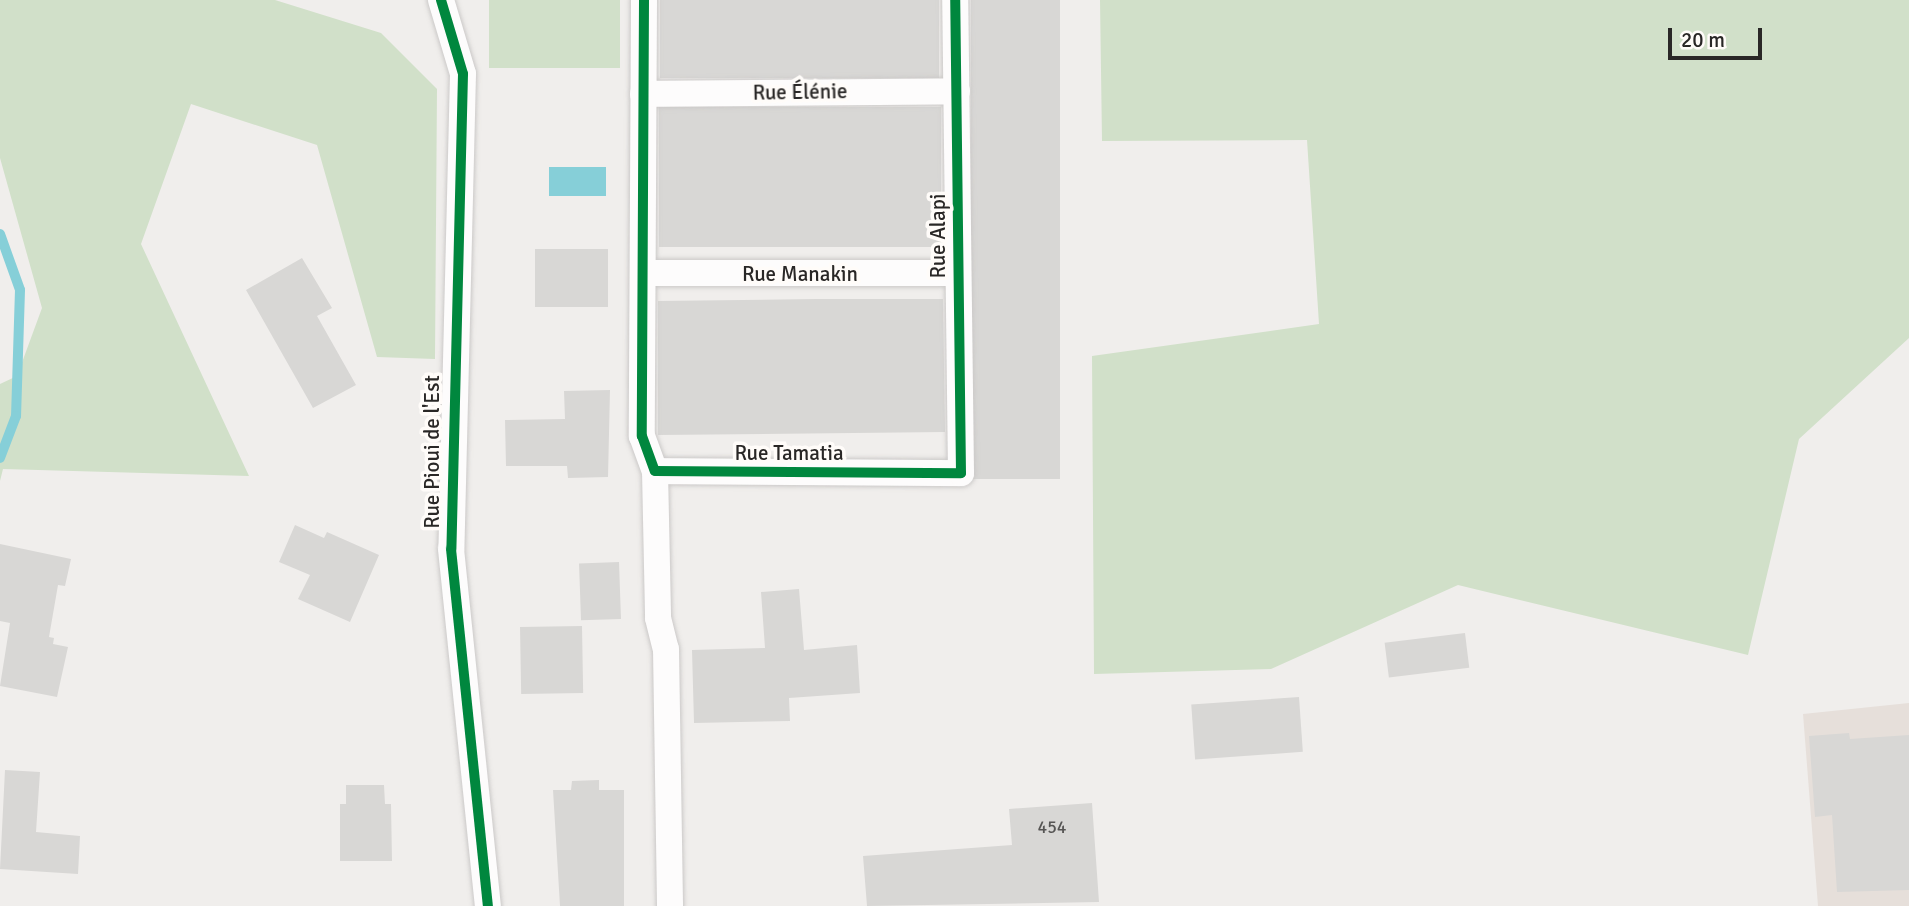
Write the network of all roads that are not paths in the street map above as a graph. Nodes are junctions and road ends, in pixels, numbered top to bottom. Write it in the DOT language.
graph roads {
  1 [pos="440,0"];
  2 [pos="644,0"];
  3 [pos="955,0"];
  4 [pos="957,91"];
  5 [pos="643,93"];
  6 [pos="643,273"];
  7 [pos="958,273"];
  8 [pos="655,471"];
  9 [pos="961,473"];
  10 [pos="488,906"];
  11 [pos="670,906"];
  1 -- 10 [label="street, Rue Pioui de l'Est"];
  2 -- 5 [label="street"];
  3 -- 4 [label="street, Rue Alapi"];
  4 -- 5 [label="street, Rue Élénie"];
  4 -- 7 [label="street, Rue Alapi"];
  5 -- 6 [label="street"];
  6 -- 7 [label="street, Rue Manakin"];
  6 -- 8 [label="street"];
  7 -- 9 [label="street, Rue Alapi"];
  8 -- 9 [label="street, Rue Tamatia"];
  8 -- 11 [label="street"];
}
